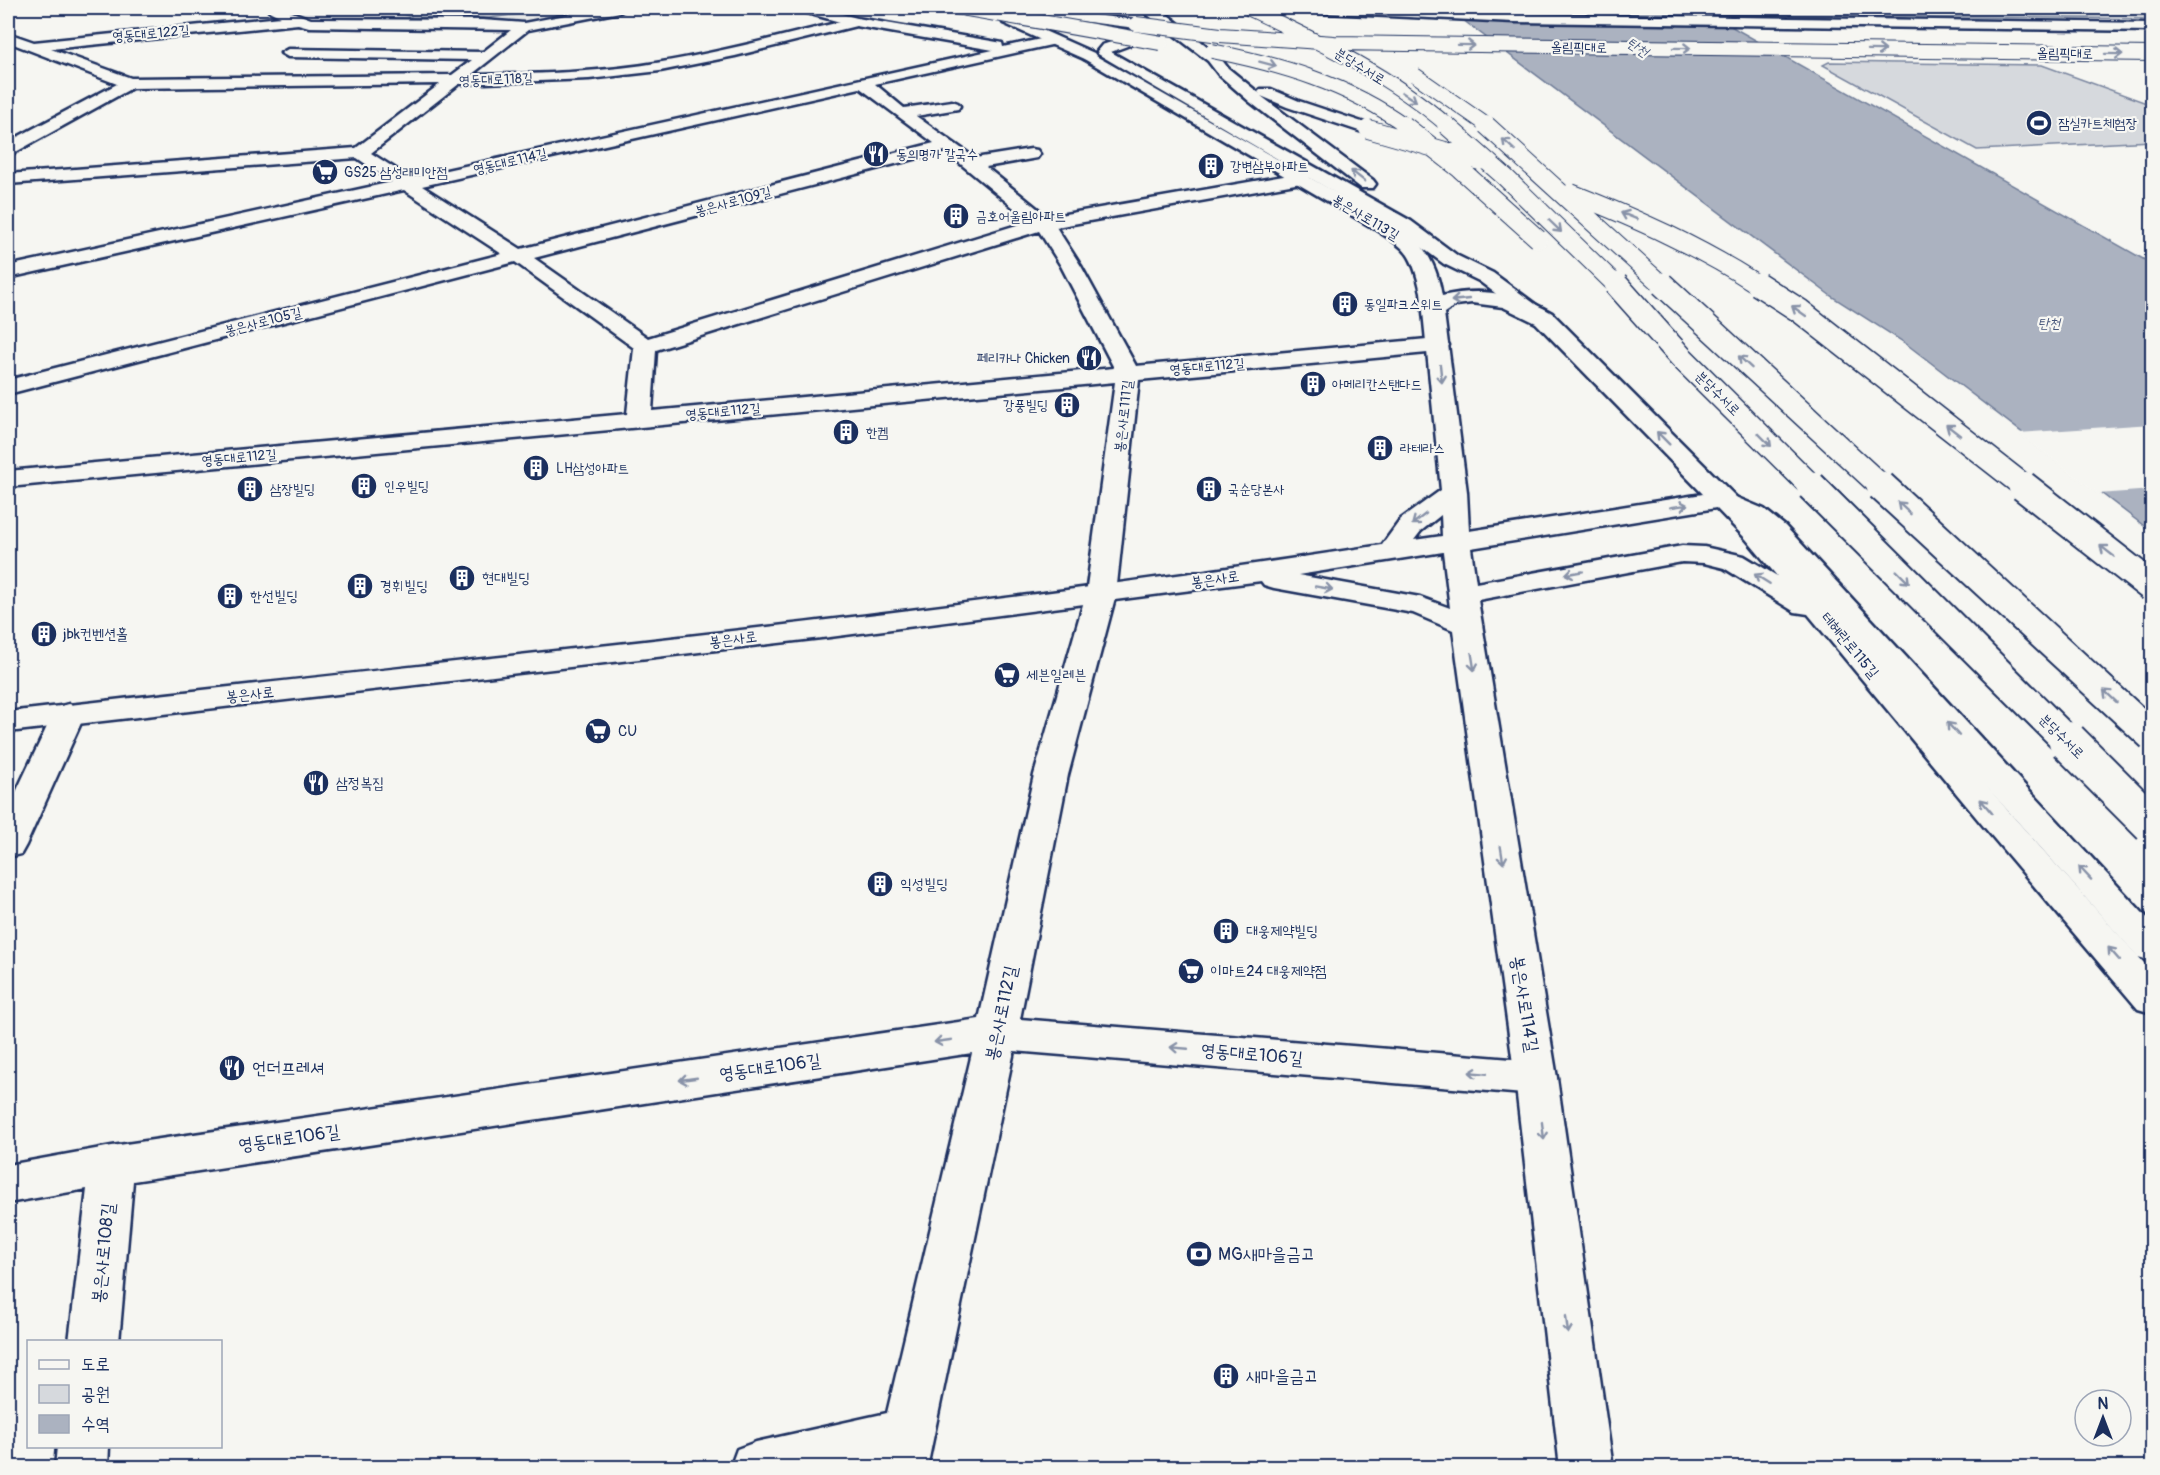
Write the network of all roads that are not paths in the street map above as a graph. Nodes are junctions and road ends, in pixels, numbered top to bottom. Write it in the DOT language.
graph roads {
  1 [pos="267,8"];
  2 [pos="620,8"];
  3 [pos="805,8"];
  4 [pos="951,8"];
  5 [pos="962,8"];
  6 [pos="979,8"];
  7 [pos="1145,8"];
  8 [pos="1248,8"];
  9 [pos="1289,8"];
  10 [pos="1304,8"];
  11 [pos="1003,12"];
  12 [pos="2152,12"];
  13 [pos="296,20"];
  14 [pos="856,22"];
  15 [pos="336,24"];
  16 [pos="2152,25"];
  17 [pos="524,27"];
  18 [pos="1134,31"];
  19 [pos="8,38"];
  20 [pos="1055,40"];
  21 [pos="33,46"];
  22 [pos="1012,48"];
  23 [pos="8,53"];
  24 [pos="2152,54"];
  25 [pos="485,56"];
  26 [pos="1213,58"];
  27 [pos="280,61"];
  28 [pos="456,80"];
  29 [pos="258,82"];
  30 [pos="862,82"];
  31 [pos="129,83"];
  32 [pos="952,106"];
  33 [pos="900,113"];
  34 [pos="948,145"];
  35 [pos="8,149"];
  36 [pos="360,153"];
  37 [pos="1031,154"];
  38 [pos="971,164"];
  39 [pos="1301,178"];
  40 [pos="8,179"];
  41 [pos="409,184"];
  42 [pos="1044,223"];
  43 [pos="1548,248"];
  44 [pos="519,256"];
  45 [pos="8,272"];
  46 [pos="1486,277"];
  47 [pos="1608,302"];
  48 [pos="1531,309"];
  49 [pos="1433,311"];
  50 [pos="1438,345"];
  51 [pos="645,346"];
  52 [pos="1681,357"];
  53 [pos="1128,373"];
  54 [pos="8,387"];
  55 [pos="639,419"];
  56 [pos="8,479"];
  57 [pos="1713,489"];
  58 [pos="1454,492"];
  59 [pos="1456,542"];
  60 [pos="1390,553"];
  61 [pos="1246,574"];
  62 [pos="2152,587"];
  63 [pos="1101,594"];
  64 [pos="1466,610"];
  65 [pos="1830,621"];
  66 [pos="69,714"];
  67 [pos="8,722"];
  68 [pos="2152,736"];
  69 [pos="2152,825"];
  70 [pos="8,844"];
  71 [pos="2152,947"];
  72 [pos="2152,998"];
  73 [pos="997,1033"];
  74 [pos="1536,1078"];
  75 [pos="112,1165"];
  76 [pos="8,1184"];
  77 [pos="94,1340"];
  78 [pos="83,1448"];
  79 [pos="903,1451"];
  80 [pos="81,1467"];
  81 [pos="756,1467"];
  82 [pos="1587,1467"];
  1 -- 13 [label="main road"];
  2 -- 17 [label="main road"];
  3 -- 14 [label="main road"];
  4 -- 11 [label="main road"];
  5 -- 43 [label="main road, one-way, bridge"];
  6 -- 11 [label="main road"];
  7 -- 26 [label="main road"];
  8 -- 52 [label="main road, 분당수서로, one-way, bridge"];
  68 -- 9 [label="main road, 분당수서로, one-way, bridge"];
  10 -- 16 [label="main road, 올림픽대로"];
  11 -- 18 [label="main road, 올림픽대로"];
  11 -- 20 [label="main road, 봉은사로113길"];
  12 -- 16 [label="main road"];
  13 -- 15 [label="main road"];
  13 -- 21 [label="main road, 영동대로122길"];
  14 -- 22 [label="main road, 영동대로114길"];
  14 -- 28 [label="main road, 영동대로118길"];
  15 -- 17 [label="main road"];
  15 -- 27 [label="main road"];
  17 -- 25 [label="main road"];
  18 -- 24 [label="main road, 올림픽대로, one-way, bridge"];
  18 -- 46 [label="main road"];
  19 -- 21 [label="main road, 영동대로118길"];
  20 -- 22 [label="main road, 영동대로114길"];
  20 -- 39 [label="main road, 봉은사로113길"];
  21 -- 23 [label="main road, 영동대로122길"];
  21 -- 31 [label="main road, 영동대로118길"];
  22 -- 30 [label="main road, 영동대로114길"];
  25 -- 27 [label="main road"];
  25 -- 28 [label="main road"];
  46 -- 26 [label="main road, one-way"];
  62 -- 26 [label="main road, one-way, bridge"];
  27 -- 29 [label="main road"];
  28 -- 29 [label="main road, 영동대로118길"];
  28 -- 36 [label="main road"];
  29 -- 31 [label="main road, 영동대로118길"];
  30 -- 33 [label="main road, 봉은사로111길"];
  30 -- 41 [label="main road, 영동대로114길"];
  31 -- 35 [label="main road, 영동대로118길"];
  32 -- 33 [label="main road"];
  33 -- 34 [label="main road, 봉은사로111길"];
  34 -- 38 [label="main road, 봉은사로111길"];
  34 -- 44 [label="main road, 봉은사로109길"];
  36 -- 40 [label="main road"];
  36 -- 41 [label="main road"];
  37 -- 38 [label="main road"];
  38 -- 42 [label="main road, 봉은사로111길"];
  39 -- 42 [label="main road"];
  39 -- 49 [label="main road, 봉은사로113길"];
  41 -- 44 [label="main road"];
  41 -- 45 [label="main road, 영동대로114길"];
  42 -- 51 [label="main road"];
  42 -- 53 [label="main road, 봉은사로111길"];
  44 -- 51 [label="main road"];
  44 -- 54 [label="main road, 봉은사로105길"];
  46 -- 48 [label="main road, 테헤란로115길"];
  47 -- 52 [label="main road, bridge"];
  48 -- 49 [label="main road, one-way"];
  57 -- 48 [label="main road, 테헤란로115길, one-way"];
  49 -- 50 [label="main road, 봉은사로113길"];
  50 -- 53 [label="main road, 영동대로112길"];
  50 -- 58 [label="main road, 봉은사로113길, one-way"];
  51 -- 55 [label="main road"];
  52 -- 69 [label="main road, 분당수서로, one-way, bridge"];
  53 -- 55 [label="main road, 영동대로112길"];
  53 -- 63 [label="main road, 봉은사로111길"];
  55 -- 56 [label="main road, 영동대로112길"];
  57 -- 59 [label="main road, 봉은사로"];
  57 -- 65 [label="main road, 테헤란로115길"];
  71 -- 57 [label="main road, one-way"];
  58 -- 59 [label="main road, 봉은사로113길"];
  58 -- 60 [label="main road, one-way"];
  59 -- 60 [label="main road, 봉은사로"];
  59 -- 64 [label="main road, 봉은사로114길"];
  60 -- 61 [label="main road, 봉은사로"];
  61 -- 63 [label="main road, 봉은사로"];
  61 -- 64 [label="main road, one-way"];
  63 -- 66 [label="main road, 봉은사로"];
  63 -- 73 [label="main road, 봉은사로112길"];
  65 -- 64 [label="main road, one-way"];
  64 -- 74 [label="main road, 봉은사로114길, one-way"];
  72 -- 65 [label="main road, 테헤란로115길, one-way"];
  66 -- 67 [label="main road, 봉은사로"];
  66 -- 70 [label="main road"];
  74 -- 73 [label="main road, 영동대로106길, one-way"];
  73 -- 75 [label="main road, 영동대로106길, one-way"];
  73 -- 79 [label="main road, 봉은사로112길"];
  74 -- 82 [label="main road, 봉은사로114길, one-way"];
  75 -- 76 [label="main road, 영동대로106길"];
  75 -- 77 [label="main road, 봉은사로108길"];
  78 -- 80 [label="main road"];
  79 -- 81 [label="main road, 봉은사로112길"];
}
